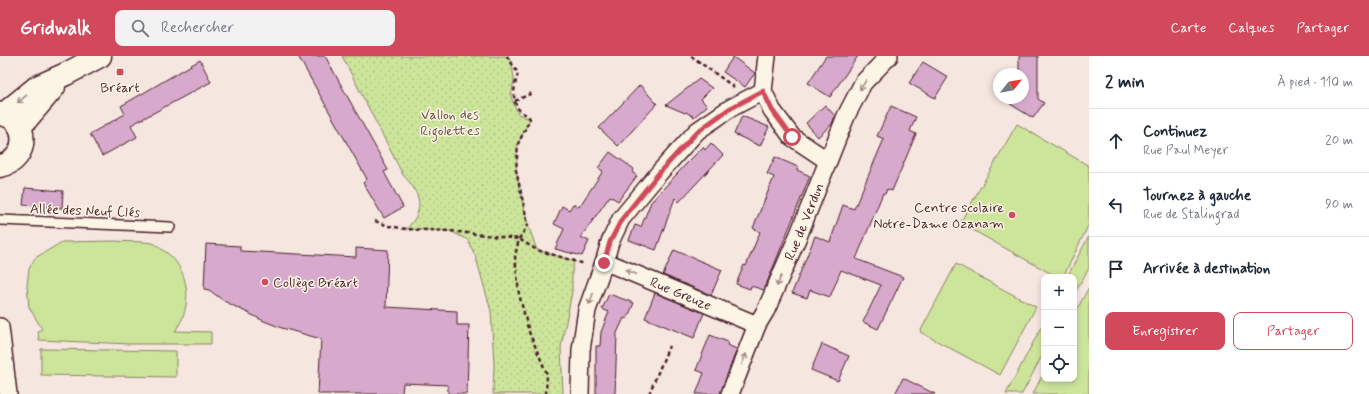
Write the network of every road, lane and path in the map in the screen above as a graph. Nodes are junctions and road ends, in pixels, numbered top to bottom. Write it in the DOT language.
graph roads {
  1 [pos="100,56"];
  2 [pos="507,56"];
  3 [pos="691,56"];
  4 [pos="767,56"];
  5 [pos="889,56"];
  6 [pos="534,92"];
  7 [pos="756,95"];
  8 [pos="515,101"];
  9 [pos="8,118"];
  10 [pos="828,160"];
  11 [pos="2,169"];
  12 [pos="0,220"];
  13 [pos="375,221"];
  14 [pos="170,227"];
  15 [pos="520,239"];
  16 [pos="604,263"];
  17 [pos="757,325"];
  18 [pos="0,327"];
  19 [pos="669,346"];
  20 [pos="8,394"];
  21 [pos="546,394"];
  22 [pos="580,394"];
  23 [pos="649,394"];
  24 [pos="730,394"];
  1 -- 9 [label="main road"];
  2 -- 8 [label="path"];
  3 -- 7 [label="path"];
  4 -- 7 [label="street"];
  5 -- 10 [label="street, Rue de Verdun, one-way"];
  6 -- 8 [label="path"];
  7 -- 10 [label="street"];
  7 -- 16 [label="street"];
  8 -- 15 [label="path"];
  9 -- 11 [label="main road"];
  10 -- 17 [label="street, Rue de Verdun, one-way"];
  12 -- 14 [label="lane, Allée des Neuf Clés"];
  13 -- 15 [label="path"];
  15 -- 16 [label="path"];
  15 -- 21 [label="path"];
  17 -- 16 [label="street, Rue Greuze, one-way"];
  16 -- 22 [label="street, one-way"];
  24 -- 17 [label="street, Rue de Verdun, one-way"];
  18 -- 20 [label="street"];
  19 -- 23 [label="path"];
}
